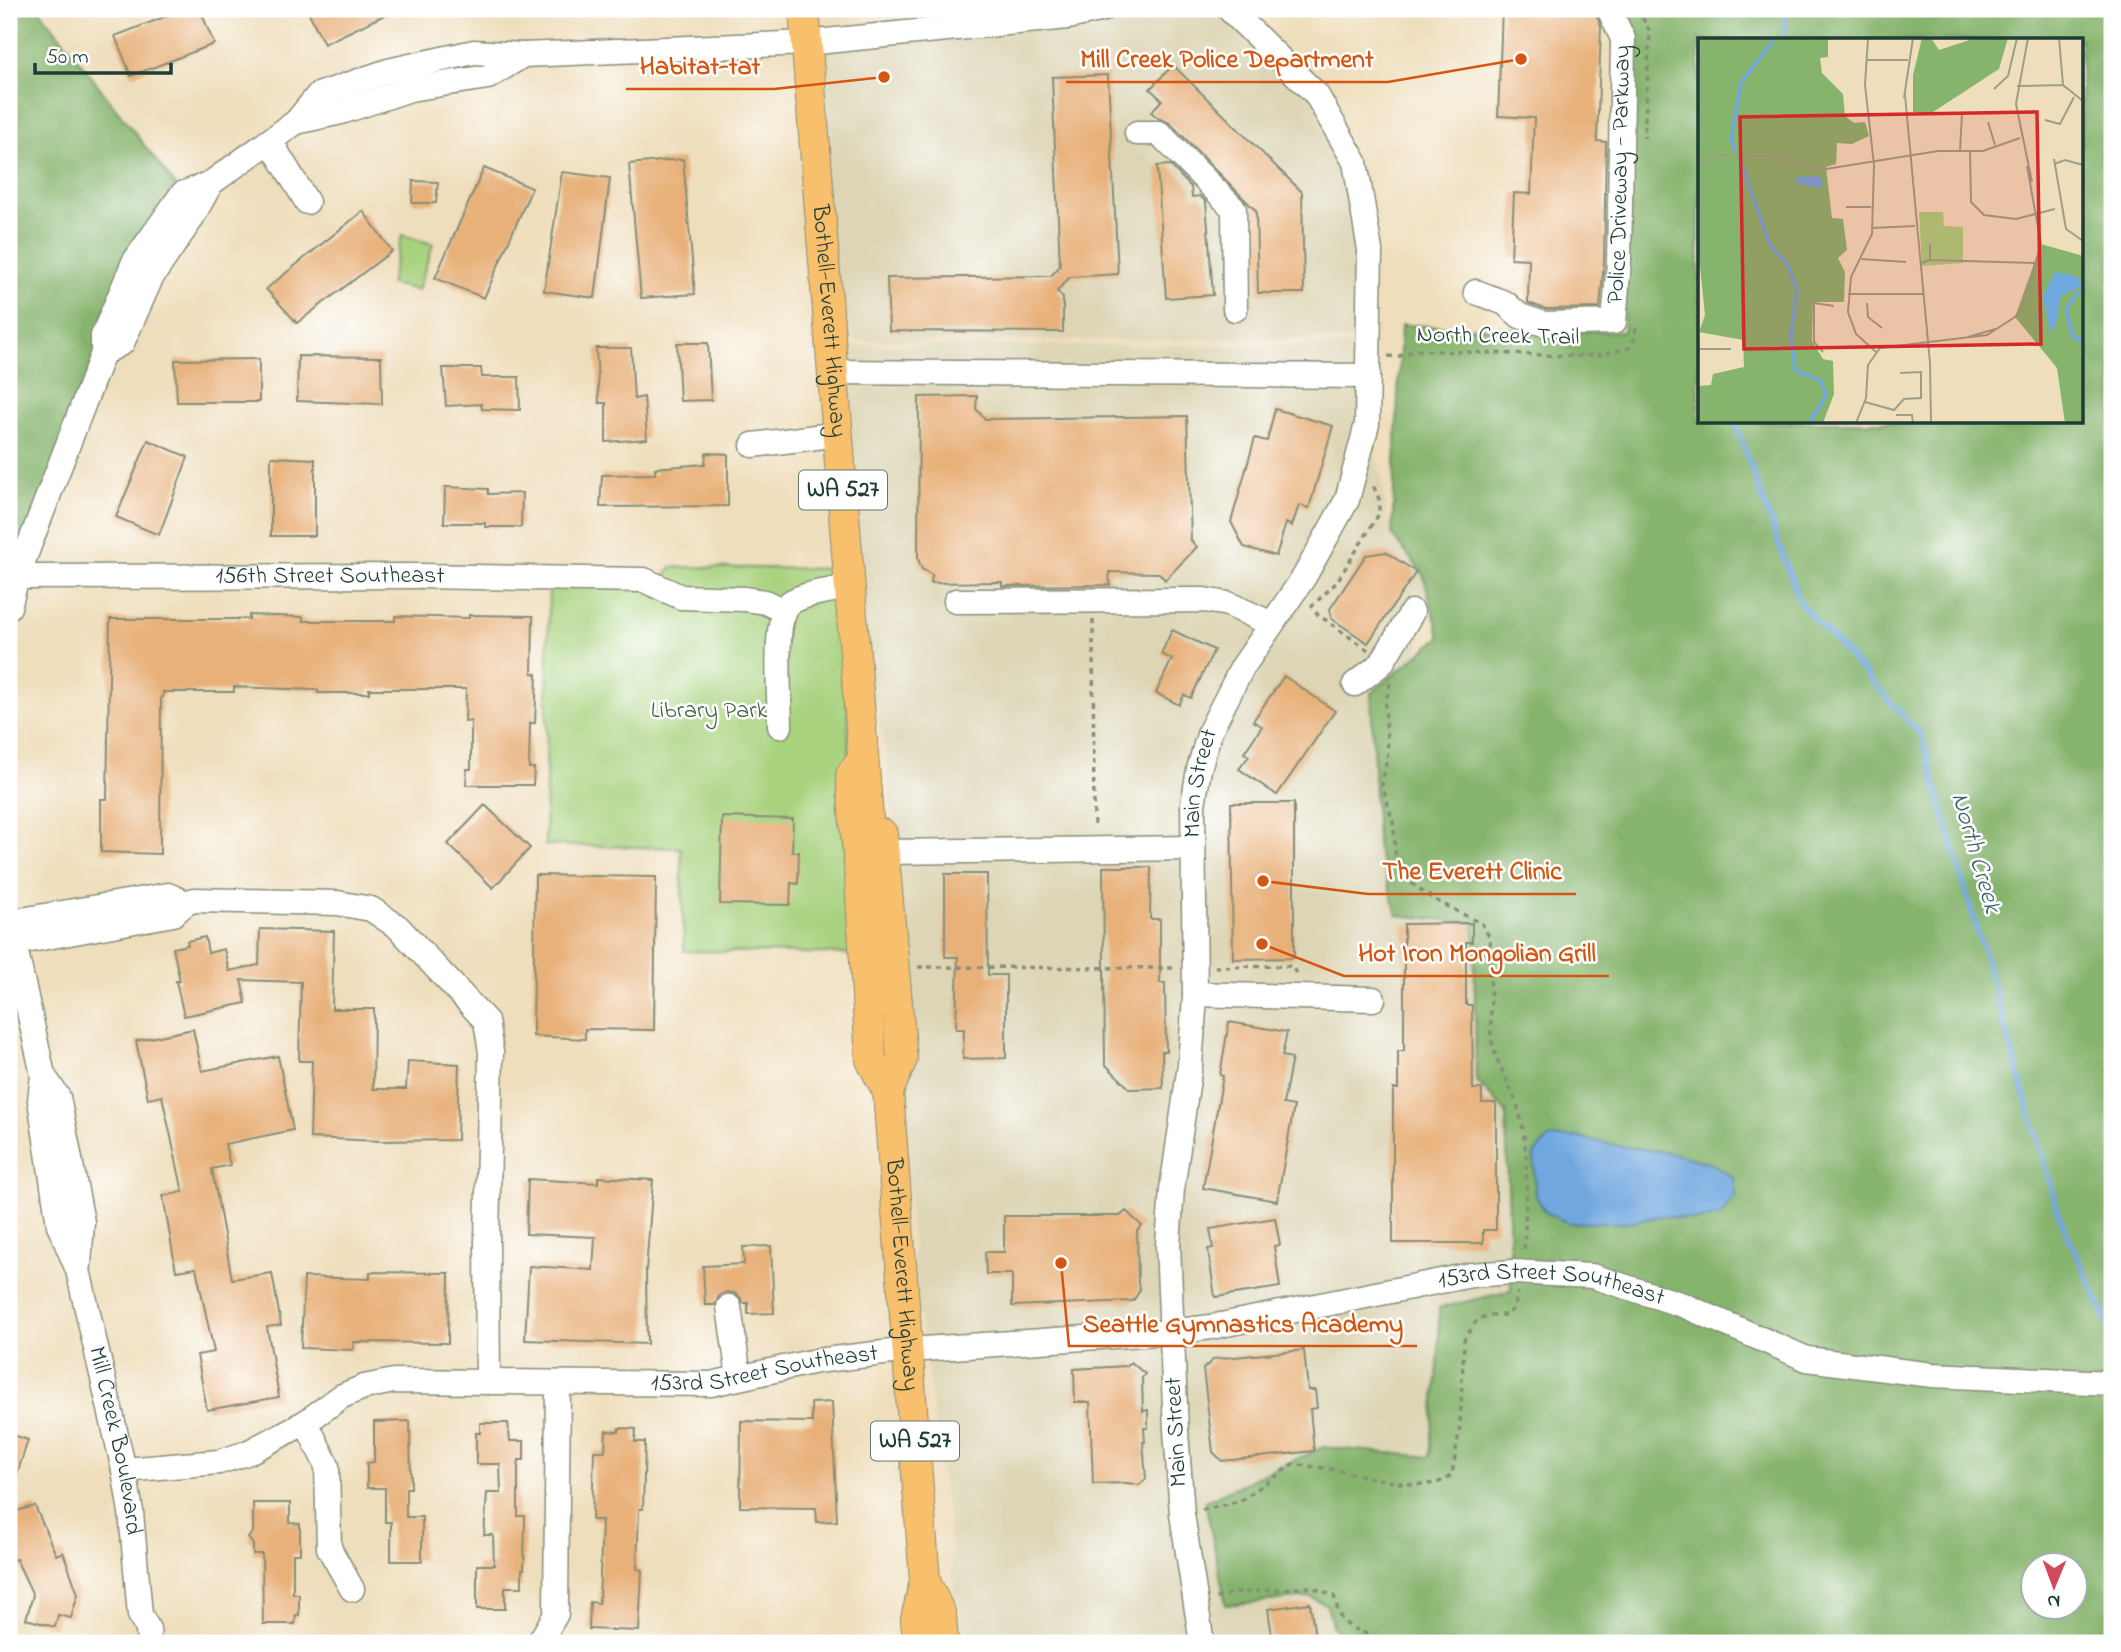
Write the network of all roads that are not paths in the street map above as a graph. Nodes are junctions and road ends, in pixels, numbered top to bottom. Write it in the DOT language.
graph roads {
  1 [pos="804,9"];
  2 [pos="1103,9"];
  3 [pos="1229,9"];
  4 [pos="1609,9"];
  5 [pos="1003,16"];
  6 [pos="806,43"];
  7 [pos="1137,133"];
  8 [pos="270,141"];
  9 [pos="307,202"];
  10 [pos="1476,292"];
  11 [pos="1234,309"];
  12 [pos="834,372"];
  13 [pos="1368,376"];
  14 [pos="839,435"];
  15 [pos="753,445"];
  16 [pos="850,587"];
  17 [pos="12,595"];
  18 [pos="956,601"];
  19 [pos="782,610"];
  20 [pos="1412,612"];
  21 [pos="1272,624"];
  22 [pos="1355,684"];
  23 [pos="780,726"];
  24 [pos="863,758"];
  25 [pos="1192,848"];
  26 [pos="883,852"];
  27 [pos="10,931"];
  28 [pos="1195,994"];
  29 [pos="1373,999"];
  30 [pos="888,1092"];
  31 [pos="729,1307"];
  32 [pos="1172,1332"];
  33 [pos="909,1350"];
  34 [pos="739,1377"];
  35 [pos="488,1382"];
  36 [pos="2112,1383"];
  37 [pos="558,1384"];
  38 [pos="306,1422"];
  39 [pos="124,1470"];
  40 [pos="925,1581"];
  41 [pos="352,1589"];
  42 [pos="140,1615"];
  43 [pos="135,1643"];
  44 [pos="149,1643"];
  45 [pos="539,1643"];
  46 [pos="918,1643"];
  47 [pos="943,1643"];
  48 [pos="1202,1643"];
  1 -- 6 [label="main road, Bothell-Everett Highway / WA 527"];
  2 -- 5 [label="street"];
  3 -- 13 [label="street, Main Street"];
  4 -- 10 [label="street, Police Driveway - Parkway"];
  5 -- 6 [label="street"];
  6 -- 8 [label="street"];
  6 -- 12 [label="main road, Bothell-Everett Highway / WA 527"];
  7 -- 11 [label="street"];
  8 -- 9 [label="street"];
  8 -- 17 [label="street"];
  12 -- 13 [label="street"];
  12 -- 14 [label="main road, Bothell-Everett Highway / WA 527"];
  13 -- 21 [label="street, Main Street"];
  14 -- 15 [label="street"];
  14 -- 16 [label="main road, Bothell-Everett Highway / WA 527"];
  16 -- 19 [label="street"];
  16 -- 24 [label="main road, Bothell-Everett Highway / WA 527"];
  17 -- 19 [label="street, 156th Street Southeast"];
  18 -- 21 [label="street"];
  19 -- 23 [label="street"];
  20 -- 22 [label="street"];
  21 -- 25 [label="street, Main Street"];
  24 -- 26 [label="main road, Bothell-Everett Highway / WA 527"];
  24 -- 30 [label="main road, Bothell-Everett Highway / WA 527"];
  25 -- 26 [label="street"];
  25 -- 28 [label="street, Main Street"];
  26 -- 30 [label="main road, Bothell-Everett Highway / WA 527"];
  27 -- 35 [label="street"];
  27 -- 39 [label="street, Mill Creek Boulevard"];
  28 -- 29 [label="street"];
  28 -- 32 [label="street, Main Street"];
  30 -- 33 [label="main road, Bothell-Everett Highway / WA 527"];
  31 -- 34 [label="street"];
  32 -- 33 [label="street, 153rd Street Southeast"];
  32 -- 36 [label="street, 153rd Street Southeast"];
  32 -- 48 [label="street, Main Street"];
  33 -- 34 [label="street, 153rd Street Southeast"];
  33 -- 40 [label="main road, Bothell-Everett Highway / WA 527"];
  34 -- 37 [label="street, 153rd Street Southeast"];
  35 -- 37 [label="street, 153rd Street Southeast"];
  35 -- 38 [label="street, 153rd Street Southeast"];
  37 -- 45 [label="street"];
  38 -- 39 [label="street, 153rd Street Southeast"];
  38 -- 41 [label="street"];
  39 -- 42 [label="street, Mill Creek Boulevard"];
  40 -- 46 [label="main road, Bothell-Everett Highway / WA 527"];
  40 -- 47 [label="main road, Bothell-Everett Highway / WA 527"];
  42 -- 43 [label="street, Mill Creek Boulevard"];
  42 -- 44 [label="street, Mill Creek Boulevard"];
}
